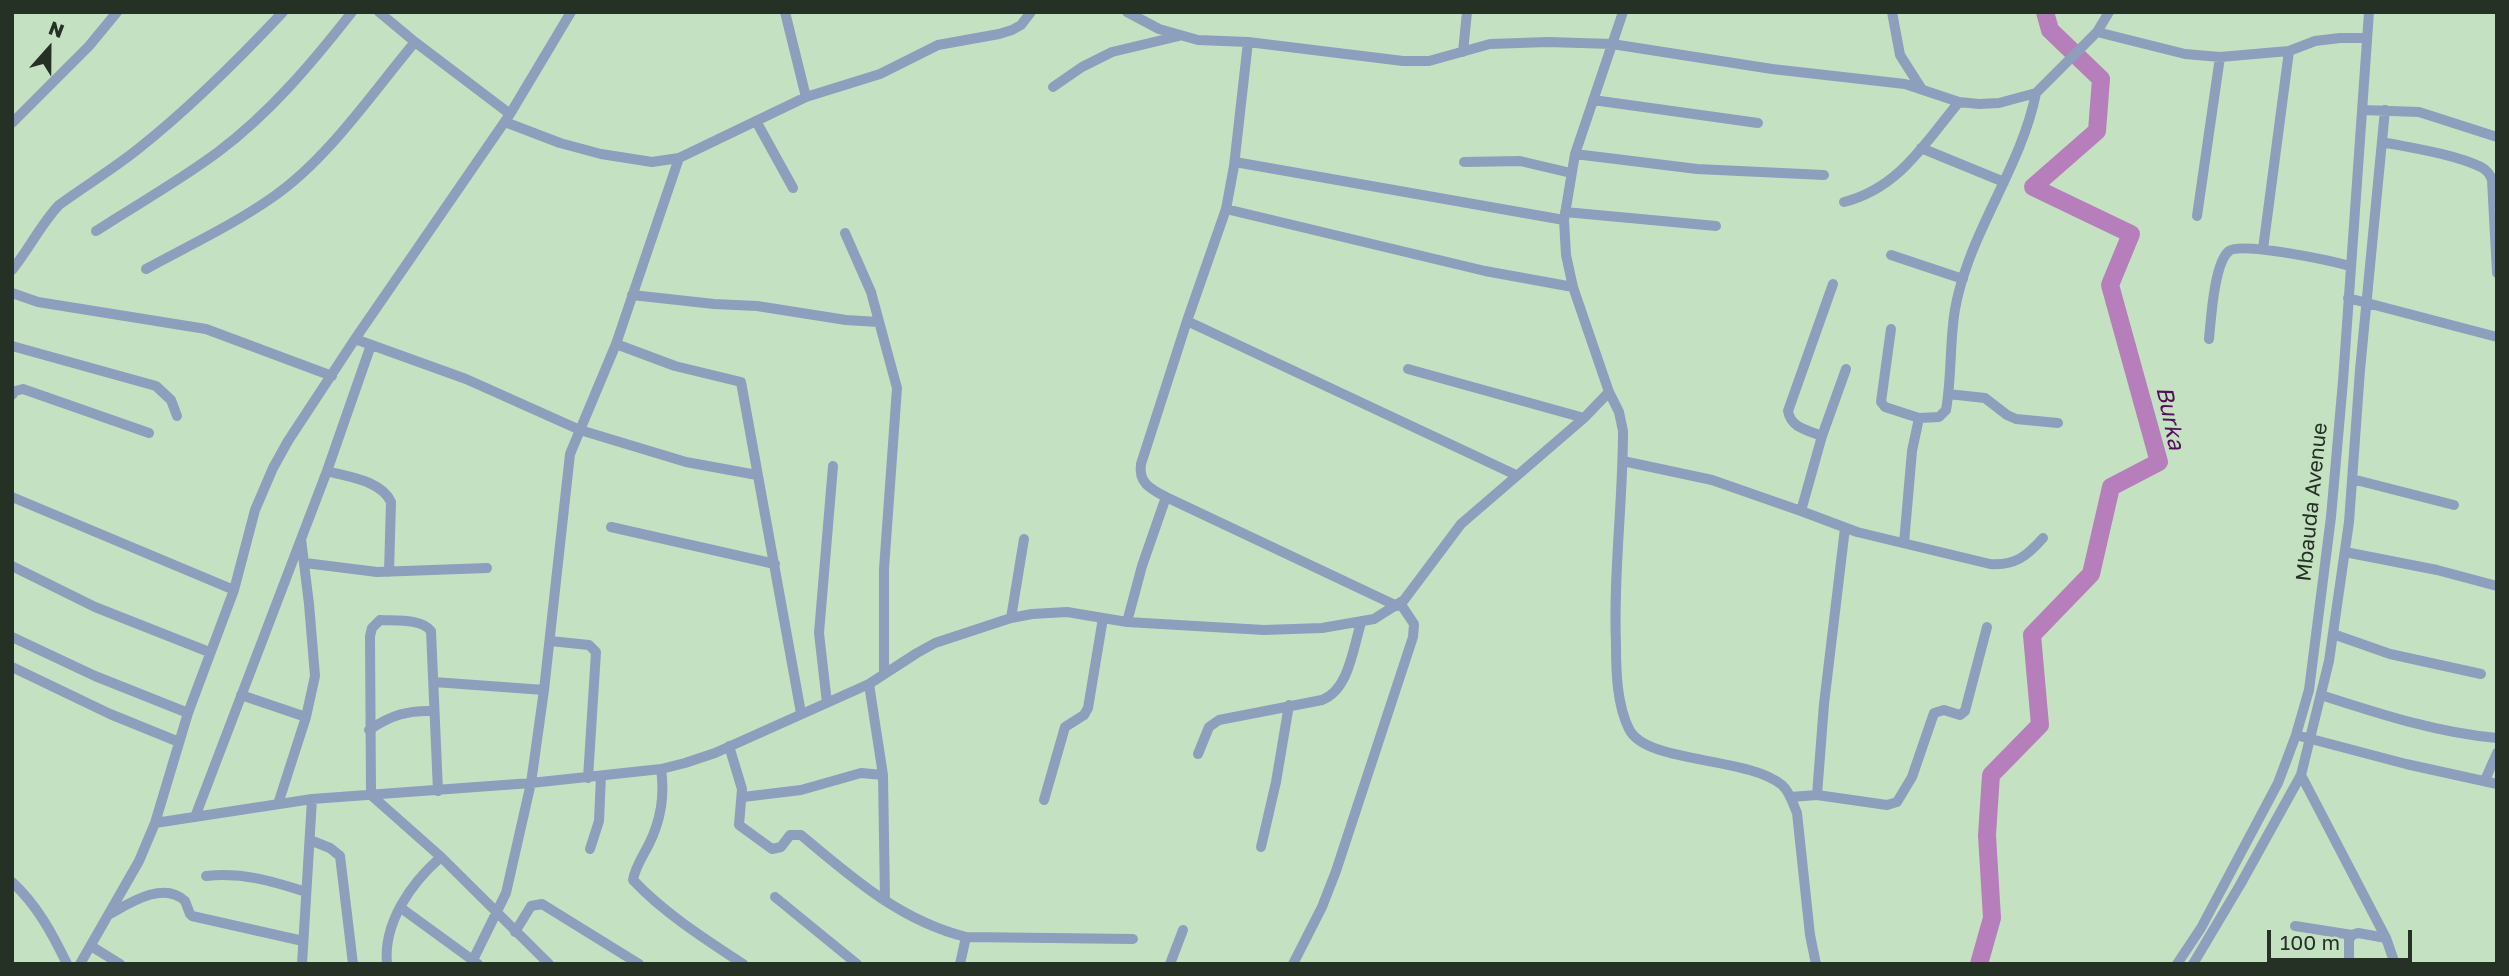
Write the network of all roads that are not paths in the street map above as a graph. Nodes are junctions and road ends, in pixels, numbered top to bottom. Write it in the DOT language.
graph roads {
  1 [pos="117,12"];
  2 [pos="283,12"];
  3 [pos="352,12"];
  4 [pos="379,12"];
  5 [pos="571,12"];
  6 [pos="785,12"];
  7 [pos="1031,12"];
  8 [pos="1127,12"];
  9 [pos="1467,12"];
  10 [pos="1623,12"];
  11 [pos="1892,12"];
  12 [pos="2109,12"];
  13 [pos="2369,12"];
  14 [pos="2096,32"];
  15 [pos="1179,36"];
  16 [pos="2367,38"];
  17 [pos="415,42"];
  18 [pos="1248,42"];
  19 [pos="1612,44"];
  20 [pos="2289,51"];
  21 [pos="1463,52"];
  22 [pos="2220,57"];
  23 [pos="1054,87"];
  24 [pos="1921,88"];
  25 [pos="2036,93"];
  26 [pos="806,97"];
  27 [pos="1593,100"];
  28 [pos="1959,102"];
  29 [pos="2362,110"];
  30 [pos="2385,110"];
  31 [pos="508,118"];
  32 [pos="756,121"];
  33 [pos="12,123"];
  34 [pos="1758,123"];
  35 [pos="2497,137"];
  36 [pos="2382,142"];
  37 [pos="1920,148"];
  38 [pos="1575,154"];
  39 [pos="679,158"];
  40 [pos="1235,162"];
  41 [pos="1464,162"];
  42 [pos="1571,173"];
  43 [pos="1824,175"];
  44 [pos="2004,182"];
  45 [pos="793,188"];
  46 [pos="1843,202"];
  47 [pos="2495,202"];
  48 [pos="1226,209"];
  49 [pos="1564,216"];
  50 [pos="2196,216"];
  51 [pos="1716,226"];
  52 [pos="96,231"];
  53 [pos="845,233"];
  54 [pos="2263,249"];
  55 [pos="1891,255"];
  56 [pos="2350,266"];
  57 [pos="146,269"];
  58 [pos="12,270"];
  59 [pos="2497,273"];
  60 [pos="1963,279"];
  61 [pos="1833,284"];
  62 [pos="1573,287"];
  63 [pos="12,293"];
  64 [pos="632,295"];
  65 [pos="2348,298"];
  66 [pos="2368,301"];
  67 [pos="1187,321"];
  68 [pos="878,322"];
  69 [pos="1891,329"];
  70 [pos="2497,337"];
  71 [pos="355,339"];
  72 [pos="2209,339"];
  73 [pos="616,344"];
  74 [pos="372,345"];
  75 [pos="12,346"];
  76 [pos="1408,369"];
  77 [pos="1846,369"];
  78 [pos="332,376"];
  79 [pos="1609,392"];
  80 [pos="1948,394"];
  81 [pos="12,395"];
  82 [pos="177,416"];
  83 [pos="1584,418"];
  84 [pos="1919,418"];
  85 [pos="2058,423"];
  86 [pos="580,430"];
  87 [pos="149,433"];
  88 [pos="1822,436"];
  89 [pos="1623,461"];
  90 [pos="833,466"];
  91 [pos="327,471"];
  92 [pos="757,475"];
  93 [pos="1516,475"];
  94 [pos="2352,479"];
  95 [pos="12,497"];
  96 [pos="1166,497"];
  97 [pos="2454,505"];
  98 [pos="1801,511"];
  99 [pos="611,527"];
  100 [pos="1845,528"];
  101 [pos="2043,538"];
  102 [pos="301,539"];
  103 [pos="1024,539"];
  104 [pos="1904,543"];
  105 [pos="2345,552"];
  106 [pos="305,563"];
  107 [pos="775,564"];
  108 [pos="12,566"];
  109 [pos="487,568"];
  110 [pos="389,572"];
  111 [pos="2497,586"];
  112 [pos="234,590"];
  113 [pos="1399,605"];
  114 [pos="1011,618"];
  115 [pos="1103,618"];
  116 [pos="1127,622"];
  117 [pos="1361,623"];
  118 [pos="1987,627"];
  119 [pos="2333,634"];
  120 [pos="12,637"];
  121 [pos="550,641"];
  122 [pos="209,652"];
  123 [pos="12,667"];
  124 [pos="884,674"];
  125 [pos="2481,674"];
  126 [pos="434,682"];
  127 [pos="869,684"];
  128 [pos="544,690"];
  129 [pos="242,695"];
  130 [pos="2320,695"];
  131 [pos="828,702"];
  132 [pos="1289,705"];
  133 [pos="434,711"];
  134 [pos="188,713"];
  135 [pos="801,713"];
  136 [pos="306,717"];
  137 [pos="369,730"];
  138 [pos="2296,735"];
  139 [pos="2310,737"];
  140 [pos="2497,738"];
  141 [pos="179,742"];
  142 [pos="729,747"];
  143 [pos="2497,753"];
  144 [pos="1198,754"];
  145 [pos="661,769"];
  146 [pos="884,775"];
  147 [pos="2301,775"];
  148 [pos="601,776"];
  149 [pos="588,778"];
  150 [pos="2485,780"];
  151 [pos="531,783"];
  152 [pos="2497,784"];
  153 [pos="438,791"];
  154 [pos="370,795"];
  155 [pos="1817,795"];
  156 [pos="743,797"];
  157 [pos="1790,797"];
  158 [pos="312,799"];
  159 [pos="1044,800"];
  160 [pos="278,804"];
  161 [pos="195,817"];
  162 [pos="155,823"];
  163 [pos="310,840"];
  164 [pos="1261,847"];
  165 [pos="590,849"];
  166 [pos="441,857"];
  167 [pos="206,876"];
  168 [pos="12,882"];
  169 [pos="306,892"];
  170 [pos="775,897"];
  171 [pos="885,901"];
  172 [pos="401,908"];
  173 [pos="497,913"];
  174 [pos="107,916"];
  175 [pos="2295,926"];
  176 [pos="1183,930"];
  177 [pos="515,932"];
  178 [pos="2352,935"];
  179 [pos="966,937"];
  180 [pos="2386,938"];
  181 [pos="1133,939"];
  182 [pos="303,941"];
  183 [pos="91,946"];
  184 [pos="474,962"];
  185 [pos="67,964"];
  186 [pos="80,964"];
  187 [pos="120,964"];
  188 [pos="302,964"];
  189 [pos="353,964"];
  190 [pos="387,964"];
  191 [pos="548,964"];
  192 [pos="639,964"];
  193 [pos="743,964"];
  194 [pos="857,964"];
  195 [pos="960,964"];
  196 [pos="1170,964"];
  197 [pos="1293,964"];
  198 [pos="1816,964"];
  199 [pos="2177,964"];
  200 [pos="2193,964"];
  201 [pos="2349,964"];
  202 [pos="2395,964"];
  1 -- 33 [label="street"];
  2 -- 58 [label="street"];
  3 -- 52 [label="street"];
  4 -- 17 [label="street"];
  5 -- 31 [label="street"];
  6 -- 26 [label="street"];
  7 -- 26 [label="street"];
  8 -- 15 [label="street"];
  9 -- 21 [label="street"];
  10 -- 19 [label="street"];
  11 -- 24 [label="street"];
  12 -- 14 [label="street"];
  13 -- 16 [label="street, Mbauda Avenue"];
  14 -- 22 [label="street"];
  14 -- 25 [label="street"];
  15 -- 18 [label="street"];
  15 -- 23 [label="street"];
  16 -- 20 [label="street"];
  16 -- 29 [label="street, Mbauda Avenue"];
  17 -- 31 [label="street"];
  17 -- 57 [label="street"];
  18 -- 21 [label="street"];
  18 -- 40 [label="street"];
  19 -- 21 [label="street"];
  19 -- 24 [label="street"];
  19 -- 27 [label="street"];
  20 -- 22 [label="street"];
  20 -- 54 [label="street"];
  22 -- 50 [label="street"];
  24 -- 28 [label="street"];
  25 -- 28 [label="street"];
  25 -- 44 [label="street"];
  26 -- 32 [label="street"];
  27 -- 34 [label="street"];
  27 -- 38 [label="street"];
  28 -- 37 [label="street"];
  29 -- 30 [label="street"];
  29 -- 56 [label="street, Mbauda Avenue"];
  30 -- 35 [label="street"];
  30 -- 36 [label="street"];
  31 -- 39 [label="street"];
  31 -- 71 [label="street"];
  32 -- 39 [label="street"];
  32 -- 45 [label="street"];
  36 -- 47 [label="street"];
  36 -- 66 [label="street"];
  37 -- 44 [label="street"];
  37 -- 46 [label="street"];
  38 -- 42 [label="street"];
  38 -- 43 [label="street"];
  39 -- 64 [label="street"];
  40 -- 48 [label="street"];
  40 -- 49 [label="street"];
  41 -- 42 [label="street"];
  42 -- 49 [label="street"];
  44 -- 60 [label="street"];
  47 -- 59 [label="street"];
  48 -- 62 [label="street"];
  48 -- 67 [label="street"];
  49 -- 51 [label="street"];
  49 -- 62 [label="street"];
  53 -- 68 [label="street"];
  54 -- 56 [label="street"];
  54 -- 72 [label="street"];
  55 -- 60 [label="street"];
  56 -- 65 [label="street, Mbauda Avenue"];
  60 -- 80 [label="street"];
  61 -- 88 [label="street"];
  62 -- 79 [label="street"];
  63 -- 78 [label="street"];
  64 -- 68 [label="street"];
  64 -- 73 [label="street"];
  65 -- 66 [label="street"];
  65 -- 138 [label="street, Mbauda Avenue"];
  66 -- 70 [label="street"];
  66 -- 94 [label="street"];
  67 -- 93 [label="street"];
  67 -- 96 [label="street"];
  68 -- 124 [label="street"];
  69 -- 84 [label="street"];
  71 -- 74 [label="street"];
  71 -- 78 [label="street"];
  73 -- 86 [label="street"];
  73 -- 92 [label="street"];
  74 -- 86 [label="street"];
  74 -- 91 [label="street"];
  75 -- 82 [label="street"];
  76 -- 83 [label="street"];
  77 -- 88 [label="street"];
  78 -- 112 [label="street"];
  79 -- 83 [label="street"];
  79 -- 89 [label="street"];
  80 -- 84 [label="street"];
  80 -- 85 [label="street"];
  81 -- 87 [label="street"];
  83 -- 93 [label="street"];
  84 -- 104 [label="street"];
  86 -- 92 [label="street"];
  86 -- 121 [label="street"];
  88 -- 98 [label="street"];
  89 -- 98 [label="street"];
  89 -- 157 [label="street"];
  90 -- 131 [label="street"];
  91 -- 102 [label="street"];
  91 -- 110 [label="street"];
  92 -- 107 [label="street"];
  93 -- 113 [label="street"];
  94 -- 97 [label="street"];
  94 -- 105 [label="street"];
  95 -- 112 [label="street"];
  96 -- 113 [label="street"];
  96 -- 116 [label="street"];
  98 -- 100 [label="street"];
  99 -- 107 [label="street"];
  100 -- 104 [label="street"];
  100 -- 155 [label="street"];
  101 -- 104 [label="street"];
  102 -- 106 [label="street"];
  102 -- 129 [label="street"];
  103 -- 114 [label="street"];
  105 -- 111 [label="street"];
  105 -- 119 [label="street"];
  106 -- 110 [label="street"];
  106 -- 136 [label="street"];
  107 -- 135 [label="street"];
  108 -- 122 [label="street"];
  109 -- 110 [label="street"];
  112 -- 122 [label="street"];
  113 -- 117 [label="street"];
  113 -- 197 [label="street"];
  114 -- 115 [label="street"];
  114 -- 124 [label="street"];
  115 -- 116 [label="street"];
  115 -- 159 [label="street"];
  116 -- 117 [label="street"];
  117 -- 132 [label="street"];
  118 -- 155 [label="street"];
  119 -- 125 [label="street"];
  119 -- 130 [label="street"];
  120 -- 134 [label="street"];
  121 -- 128 [label="street"];
  121 -- 149 [label="street"];
  122 -- 134 [label="street"];
  123 -- 141 [label="street"];
  124 -- 127 [label="street"];
  126 -- 128 [label="street"];
  126 -- 133 [label="street"];
  126 -- 137 [label="street"];
  127 -- 131 [label="street"];
  127 -- 146 [label="street"];
  128 -- 151 [label="street"];
  129 -- 136 [label="street"];
  129 -- 161 [label="street"];
  130 -- 139 [label="street"];
  130 -- 140 [label="street"];
  131 -- 135 [label="street"];
  132 -- 144 [label="street"];
  132 -- 164 [label="street"];
  133 -- 137 [label="street"];
  133 -- 153 [label="street"];
  134 -- 141 [label="street"];
  135 -- 142 [label="street"];
  136 -- 160 [label="street"];
  137 -- 154 [label="street"];
  138 -- 139 [label="street"];
  138 -- 199 [label="street, Mbauda Avenue"];
  139 -- 147 [label="street"];
  139 -- 150 [label="street"];
  141 -- 162 [label="street"];
  142 -- 145 [label="street"];
  142 -- 156 [label="street"];
  143 -- 150 [label="street"];
  145 -- 148 [label="street"];
  145 -- 193 [label="street"];
  146 -- 156 [label="street"];
  146 -- 171 [label="street"];
  147 -- 180 [label="street"];
  147 -- 200 [label="street"];
  148 -- 149 [label="street"];
  148 -- 165 [label="street"];
  149 -- 151 [label="street"];
  150 -- 152 [label="street"];
  151 -- 153 [label="street"];
  151 -- 173 [label="street"];
  153 -- 154 [label="street"];
  154 -- 158 [label="street"];
  154 -- 166 [label="street"];
  155 -- 157 [label="street"];
  156 -- 171 [label="street"];
  157 -- 198 [label="street"];
  158 -- 160 [label="street"];
  158 -- 163 [label="street"];
  160 -- 161 [label="street"];
  161 -- 162 [label="street"];
  162 -- 174 [label="street"];
  163 -- 169 [label="street"];
  163 -- 189 [label="street"];
  166 -- 172 [label="street"];
  166 -- 173 [label="street"];
  167 -- 169 [label="street"];
  168 -- 185 [label="street"];
  169 -- 182 [label="street"];
  170 -- 194 [label="street"];
  171 -- 179 [label="street"];
  172 -- 184 [label="street"];
  172 -- 190 [label="street"];
  173 -- 177 [label="street"];
  173 -- 184 [label="street"];
  174 -- 182 [label="street"];
  174 -- 183 [label="street"];
  175 -- 178 [label="street"];
  176 -- 196 [label="street"];
  177 -- 191 [label="street"];
  177 -- 192 [label="street"];
  178 -- 180 [label="street"];
  178 -- 201 [label="street"];
  179 -- 181 [label="street"];
  179 -- 195 [label="street"];
  180 -- 202 [label="street"];
  182 -- 188 [label="street"];
  183 -- 186 [label="street"];
  183 -- 187 [label="street"];
}
